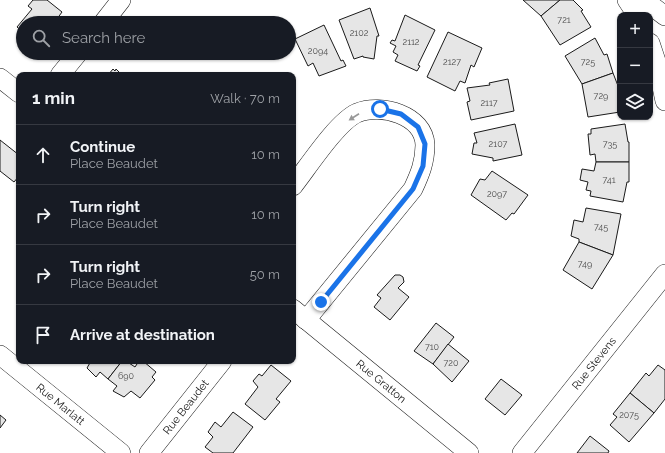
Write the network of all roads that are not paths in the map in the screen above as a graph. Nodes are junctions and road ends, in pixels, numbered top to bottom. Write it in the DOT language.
graph roads {
  1 [pos="121,0"];
  2 [pos="627,0"];
  3 [pos="644,0"];
  4 [pos="635,12"];
  5 [pos="108,16"];
  6 [pos="665,16"];
  7 [pos="652,48"];
  8 [pos="72,60"];
  9 [pos="62,72"];
  10 [pos="0,78"];
  11 [pos="16,91"];
  12 [pos="665,101"];
  13 [pos="296,182"];
  14 [pos="665,274"];
  15 [pos="300,314"];
  16 [pos="0,355"];
  17 [pos="220,364"];
  18 [pos="121,453"];
  19 [pos="150,453"];
  20 [pos="469,453"];
  21 [pos="522,453"];
  1 -- 5 [label="street"];
  2 -- 4 [label="street"];
  3 -- 6 [label="street"];
  7 -- 12 [label="street"];
  8 -- 9 [label="street"];
  10 -- 11 [label="street"];
  15 -- 13 [label="street, one-way"];
  14 -- 21 [label="street, Rue Stevens"];
  15 -- 20 [label="street, Rue Gratton"];
  16 -- 18 [label="street, Rue Marlatt"];
  17 -- 19 [label="street, Rue Beaudet"];
}
